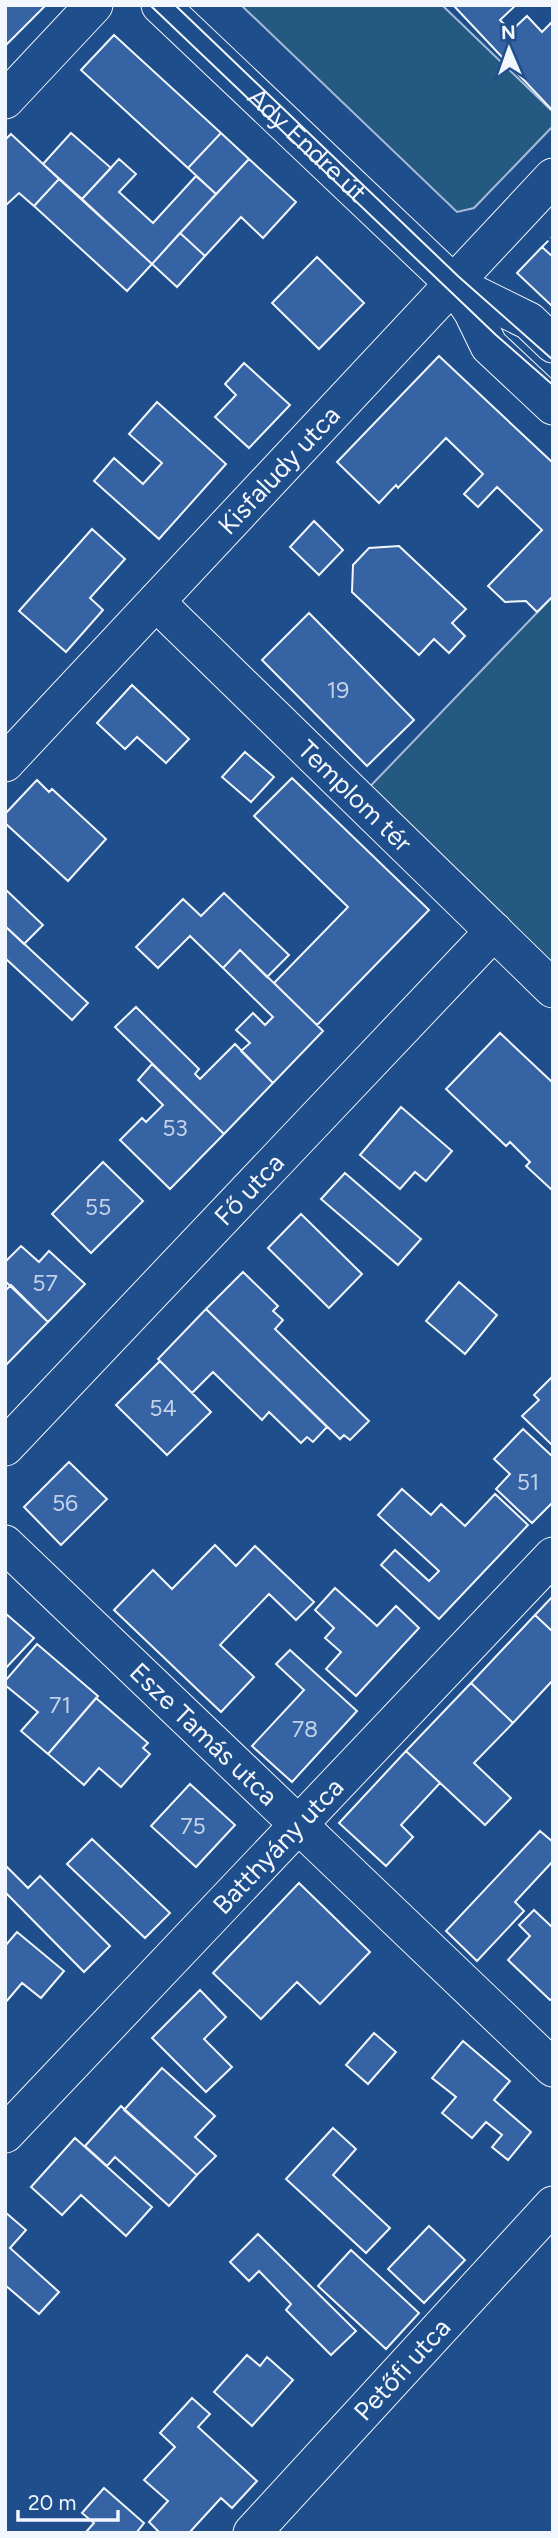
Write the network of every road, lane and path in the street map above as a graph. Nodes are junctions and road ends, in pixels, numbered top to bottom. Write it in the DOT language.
graph roads {
  1 [pos="94,5"];
  2 [pos="160,5"];
  3 [pos="5,100"];
  4 [pos="553,177"];
  5 [pos="453,283"];
  6 [pos="553,344"];
  7 [pos="553,406"];
  8 [pos="156,602"];
  9 [pos="5,763"];
  10 [pos="494,931"];
  11 [pos="553,989"];
  12 [pos="5,1447"];
  13 [pos="5,1544"];
  14 [pos="553,1556"];
  15 [pos="298,1824"];
  16 [pos="553,2068"];
  17 [pos="5,2134"];
  18 [pos="553,2205"];
  19 [pos="252,2533"];
  1 -- 3 [label="street"];
  2 -- 5 [label="street, Ady Endre út"];
  4 -- 5 [label="street, Kisfaludy utca"];
  5 -- 6 [label="street, Ady Endre út"];
  5 -- 7 [label="street, Ady Endre út"];
  5 -- 8 [label="street, Kisfaludy utca"];
  8 -- 9 [label="street, Kisfaludy utca"];
  8 -- 10 [label="street, Templom tér"];
  10 -- 11 [label="street, Templom tér"];
  10 -- 12 [label="street, Fő utca"];
  13 -- 15 [label="street, Esze Tamás utca"];
  14 -- 15 [label="street, Batthyány utca"];
  15 -- 16 [label="street, Esze Tamás utca"];
  15 -- 17 [label="street, Batthyány utca"];
  18 -- 19 [label="street, Petőfi utca"];
}
